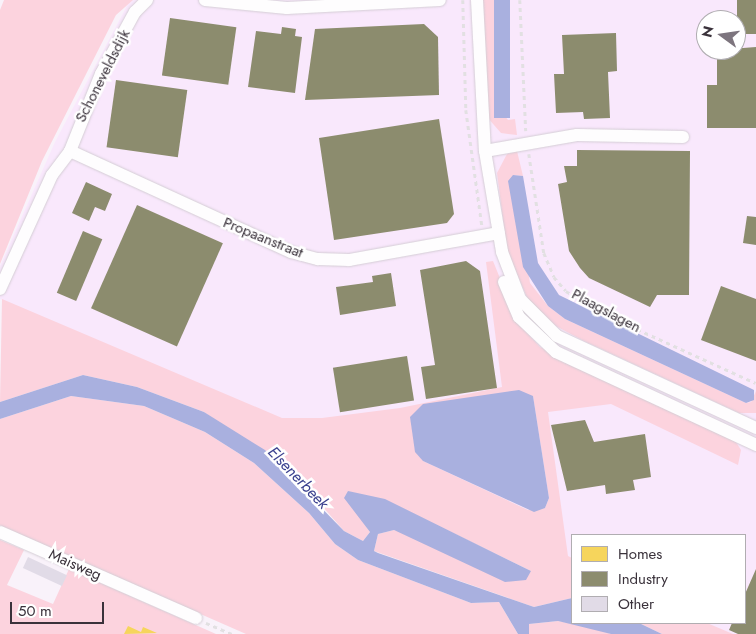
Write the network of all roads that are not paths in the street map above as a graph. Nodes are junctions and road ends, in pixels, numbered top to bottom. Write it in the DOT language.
graph roads {
  1 [pos="147,0"];
  2 [pos="205,0"];
  3 [pos="440,0"];
  4 [pos="477,0"];
  5 [pos="683,137"];
  6 [pos="70,151"];
  7 [pos="485,151"];
  8 [pos="499,233"];
  9 [pos="502,252"];
  10 [pos="0,289"];
  11 [pos="756,428"];
  12 [pos="756,445"];
  13 [pos="0,532"];
  14 [pos="196,618"];
  1 -- 6 [label="street, Schoneveldsdijk"];
  2 -- 3 [label="street"];
  4 -- 7 [label="street"];
  5 -- 7 [label="street"];
  6 -- 8 [label="street, Propaanstraat"];
  6 -- 10 [label="street, Schoneveldsdijk"];
  7 -- 8 [label="street"];
  8 -- 9 [label="street"];
  9 -- 11 [label="street"];
  9 -- 12 [label="street"];
  13 -- 14 [label="street, Maisweg"];
}
